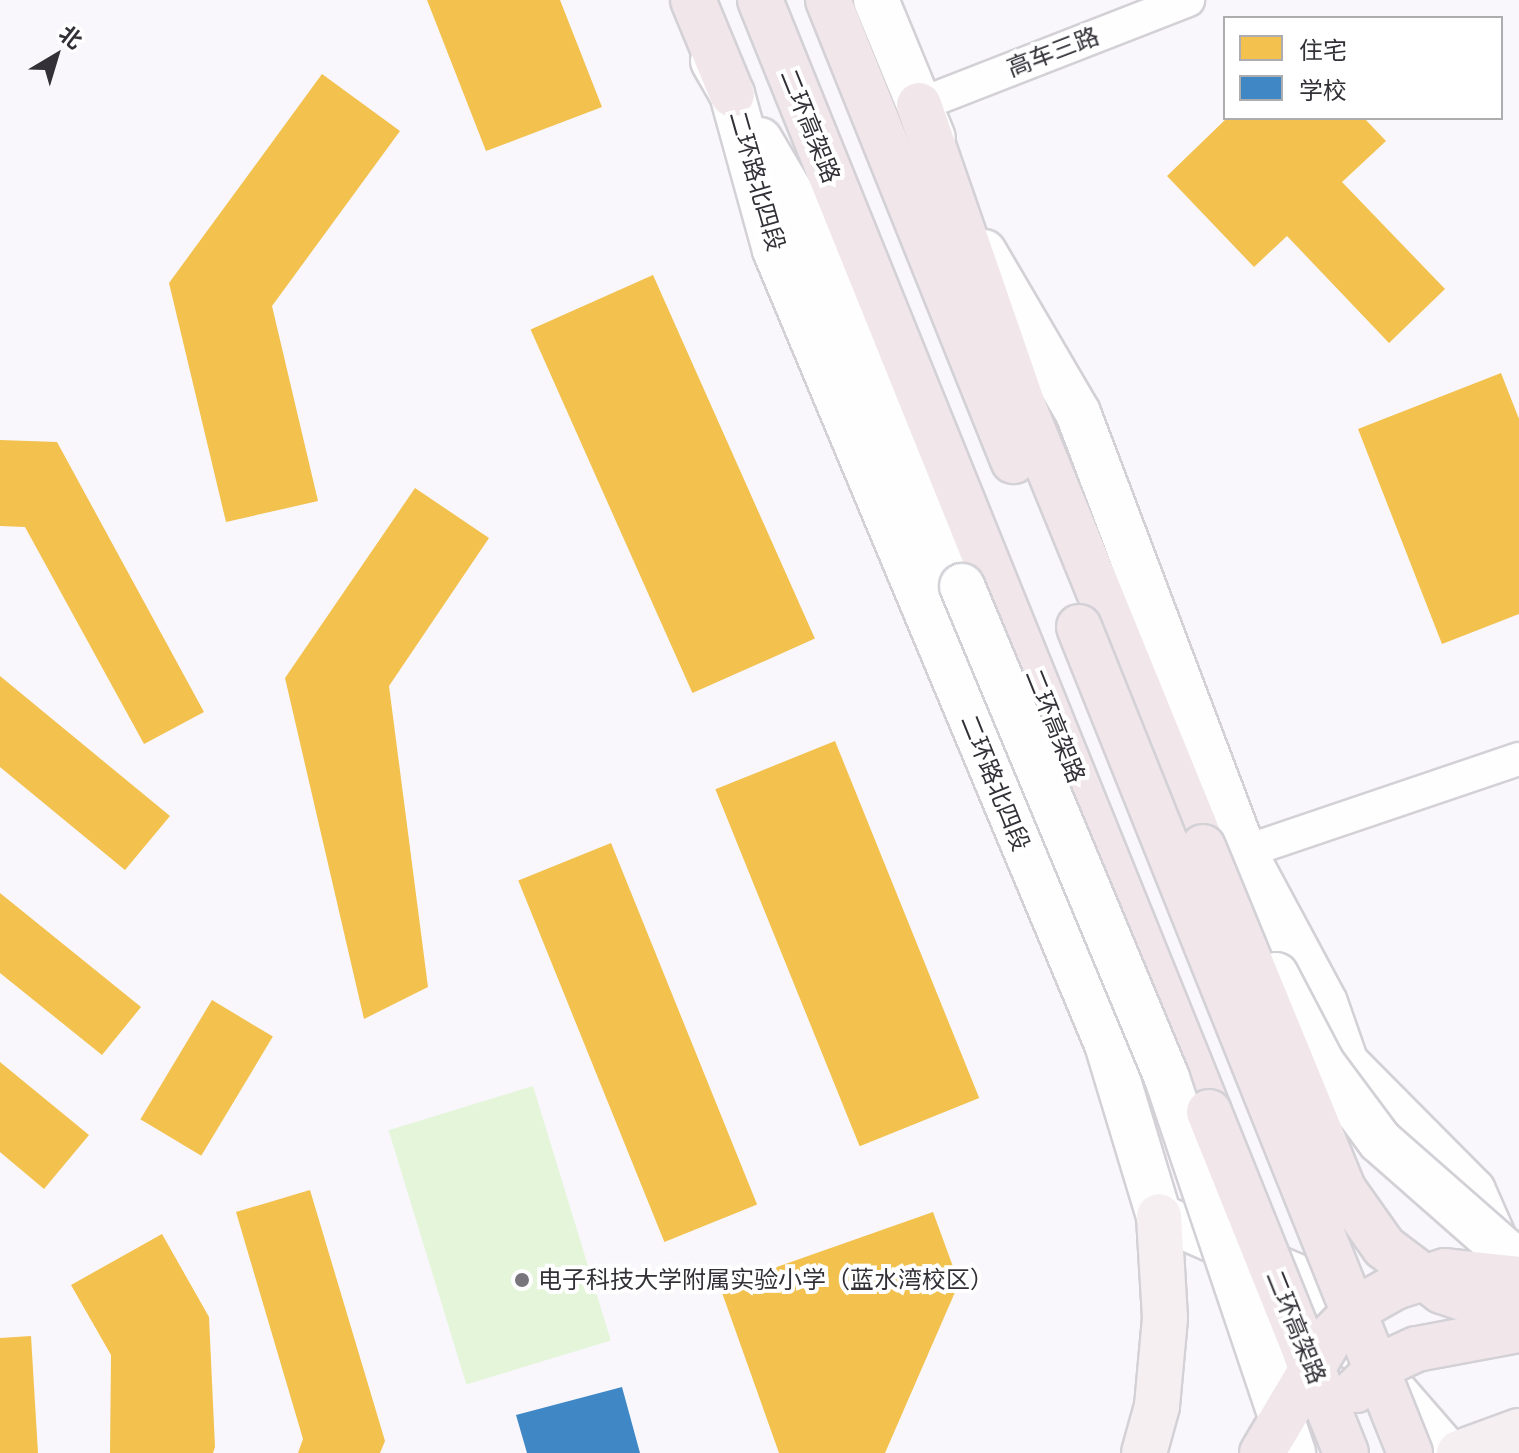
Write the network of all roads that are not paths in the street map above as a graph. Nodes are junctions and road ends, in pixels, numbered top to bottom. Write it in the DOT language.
graph roads {
  1 [pos="679,0"];
  2 [pos="693,0"];
  3 [pos="760,0"];
  4 [pos="828,0"];
  5 [pos="876,0"];
  6 [pos="1188,0"];
  7 [pos="732,94"];
  8 [pos="919,105"];
  9 [pos="1519,759"];
  10 [pos="1234,851"];
  11 [pos="1159,1216"];
  12 [pos="1519,1263"];
  13 [pos="1519,1279"];
  14 [pos="1519,1296"];
  15 [pos="1519,1318"];
  16 [pos="1519,1330"];
  17 [pos="1519,1431"];
  18 [pos="1144,1453"];
  19 [pos="1262,1453"];
  20 [pos="1293,1453"];
  21 [pos="1315,1453"];
  22 [pos="1346,1453"];
  23 [pos="1410,1453"];
  24 [pos="1448,1453"];
  25 [pos="1459,1453"];
  1 -- 7 [label="main road, 二环路北四段"];
  2 -- 7 [label="highway"];
  3 -- 22 [label="highway, 二环高架路, bridge"];
  4 -- 23 [label="highway, bridge"];
  5 -- 8 [label="main road"];
  6 -- 8 [label="street, 高车三路"];
  7 -- 11 [label="main road, 二环路北四段"];
  7 -- 20 [label="main road, bridge"];
  8 -- 10 [label="main road"];
  8 -- 15 [label="highway, bridge"];
  9 -- 10 [label="street"];
  10 -- 12 [label="main road, bridge"];
  10 -- 14 [label="main road"];
  11 -- 18 [label="main road"];
  11 -- 24 [label="main road"];
  13 -- 19 [label="highway, bridge"];
  16 -- 21 [label="highway, bridge"];
  17 -- 25 [label="main road"];
}
